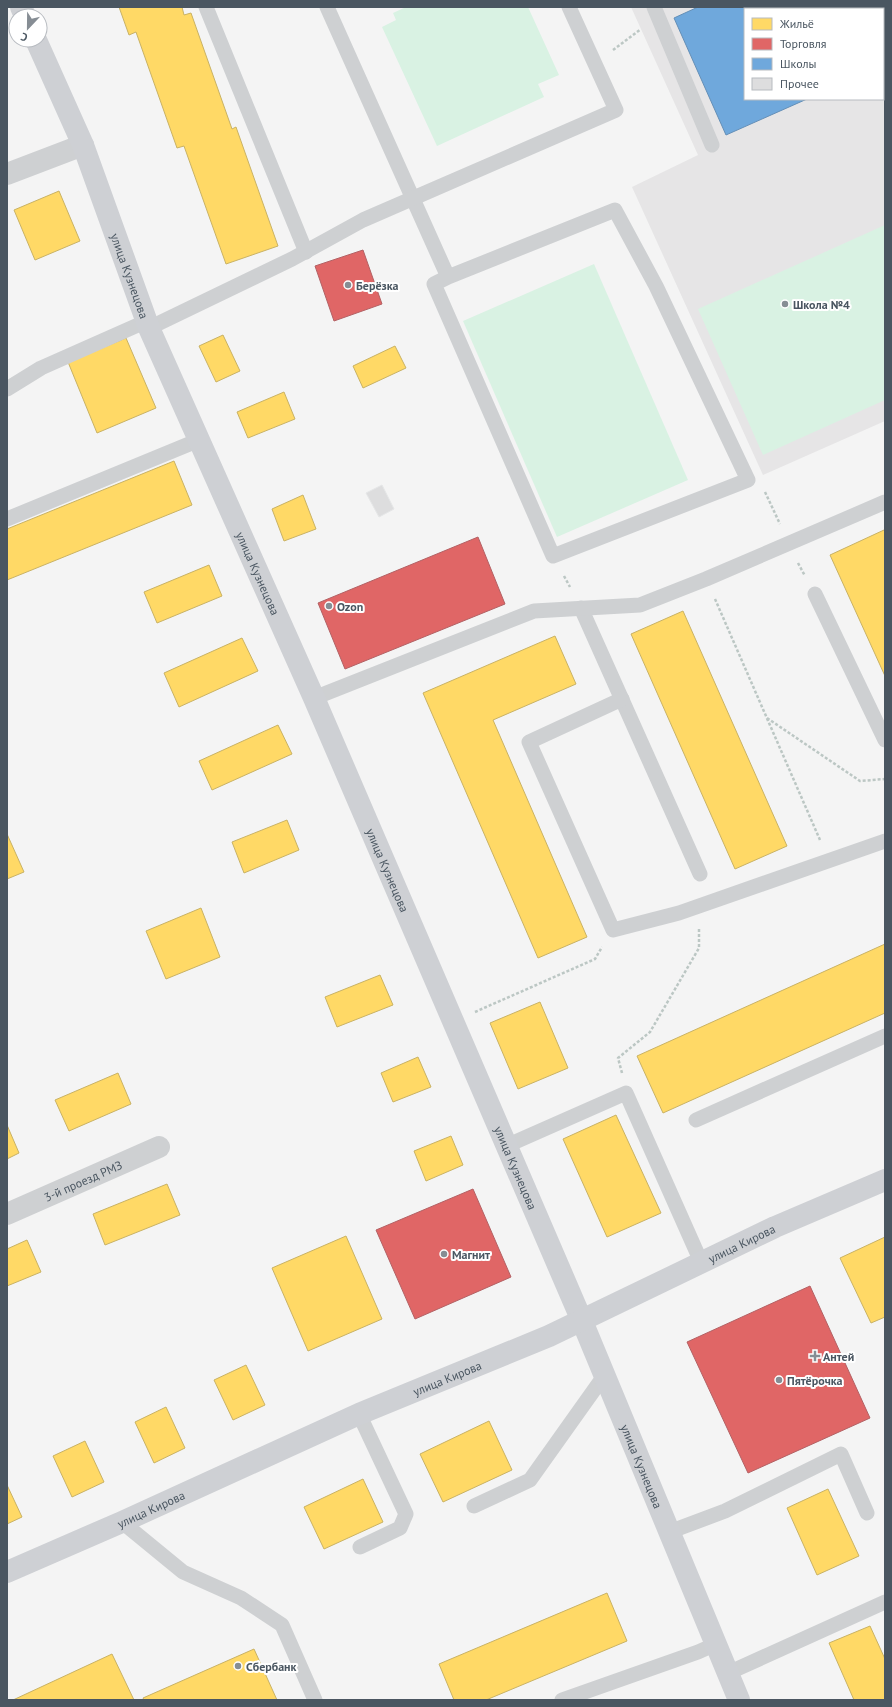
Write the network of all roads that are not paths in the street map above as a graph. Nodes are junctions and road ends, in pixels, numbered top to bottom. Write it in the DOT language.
graph roads {
  1 [pos="206,7"];
  2 [pos="326,7"];
  3 [pos="569,7"];
  4 [pos="656,12"];
  5 [pos="40,48"];
  6 [pos="82,145"];
  7 [pos="712,145"];
  8 [pos="7,174"];
  9 [pos="412,199"];
  10 [pos="306,252"];
  11 [pos="448,277"];
  12 [pos="148,325"];
  13 [pos="7,389"];
  14 [pos="199,440"];
  15 [pos="885,502"];
  16 [pos="7,519"];
  17 [pos="815,594"];
  18 [pos="581,608"];
  19 [pos="314,698"];
  20 [pos="622,699"];
  21 [pos="885,740"];
  22 [pos="885,841"];
  23 [pos="700,874"];
  24 [pos="885,1036"];
  25 [pos="696,1120"];
  26 [pos="506,1146"];
  27 [pos="159,1147"];
  28 [pos="885,1180"];
  29 [pos="7,1214"];
  30 [pos="702,1264"];
  31 [pos="582,1321"];
  32 [pos="604,1376"];
  33 [pos="359,1414"];
  34 [pos="474,1506"];
  35 [pos="867,1513"];
  36 [pos="122,1522"];
  37 [pos="669,1532"];
  38 [pos="360,1547"];
  39 [pos="7,1572"];
  40 [pos="885,1602"];
  41 [pos="716,1644"];
  42 [pos="728,1673"];
  43 [pos="315,1700"];
  44 [pos="562,1700"];
  45 [pos="740,1700"];
  1 -- 10 [label="lane"];
  2 -- 9 [label="lane"];
  3 -- 9 [label="lane"];
  4 -- 7 [label="lane"];
  5 -- 6 [label="main road, улица Кузнецова"];
  6 -- 8 [label="street"];
  6 -- 12 [label="main road, улица Кузнецова"];
  9 -- 10 [label="lane"];
  9 -- 11 [label="lane"];
  10 -- 12 [label="lane"];
  11 -- 11 [label="lane"];
  12 -- 13 [label="lane"];
  12 -- 14 [label="main road, улица Кузнецова"];
  14 -- 16 [label="lane"];
  14 -- 19 [label="main road, улица Кузнецова"];
  15 -- 18 [label="lane"];
  17 -- 21 [label="lane"];
  18 -- 19 [label="lane"];
  18 -- 20 [label="lane"];
  19 -- 26 [label="main road, улица Кузнецова"];
  20 -- 22 [label="lane"];
  20 -- 23 [label="lane"];
  24 -- 25 [label="lane"];
  26 -- 30 [label="lane"];
  26 -- 31 [label="main road, улица Кузнецова"];
  27 -- 29 [label="street, 3-й проезд РМЗ"];
  28 -- 30 [label="main road, улица Кирова"];
  30 -- 31 [label="main road, улица Кирова"];
  31 -- 32 [label="main road, улица Кузнецова"];
  31 -- 33 [label="main road, улица Кирова"];
  32 -- 34 [label="lane"];
  32 -- 37 [label="main road, улица Кузнецова"];
  33 -- 36 [label="main road, улица Кирова"];
  33 -- 38 [label="lane"];
  35 -- 37 [label="lane"];
  36 -- 39 [label="main road, улица Кирова"];
  36 -- 43 [label="lane"];
  37 -- 41 [label="main road, улица Кузнецова"];
  40 -- 42 [label="lane"];
  41 -- 42 [label="main road, улица Кузнецова"];
  41 -- 44 [label="lane"];
  42 -- 45 [label="main road, улица Кузнецова"];
}
